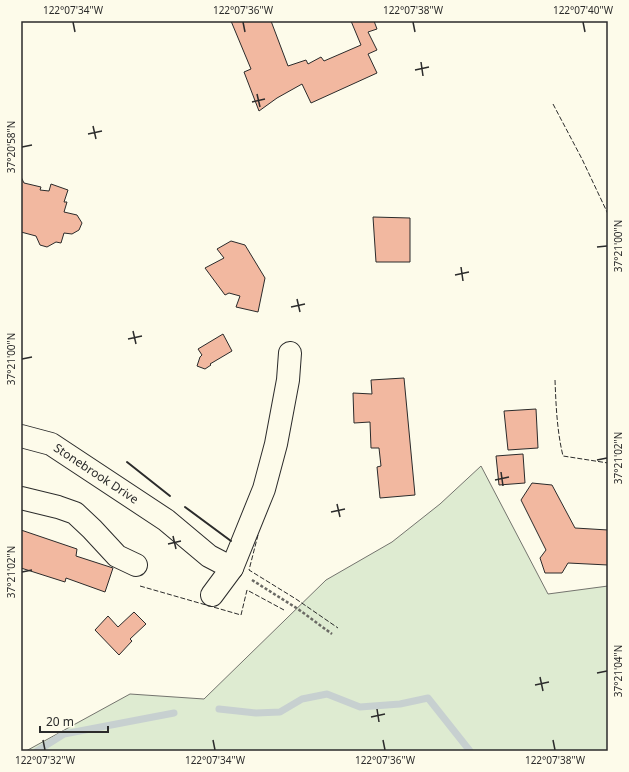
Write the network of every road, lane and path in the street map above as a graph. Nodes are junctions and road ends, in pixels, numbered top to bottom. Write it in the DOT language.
graph roads {
  1 [pos="290,353"];
  2 [pos="21,436"];
  3 [pos="21,498"];
  4 [pos="136,566"];
  5 [pos="232,568"];
  6 [pos="212,595"];
  7 [pos="332,634"];
  1 -- 5 [label="street"];
  2 -- 5 [label="street, Stonebrook Drive"];
  3 -- 4 [label="street"];
  5 -- 6 [label="street"];
  5 -- 7 [label="path"];
}
